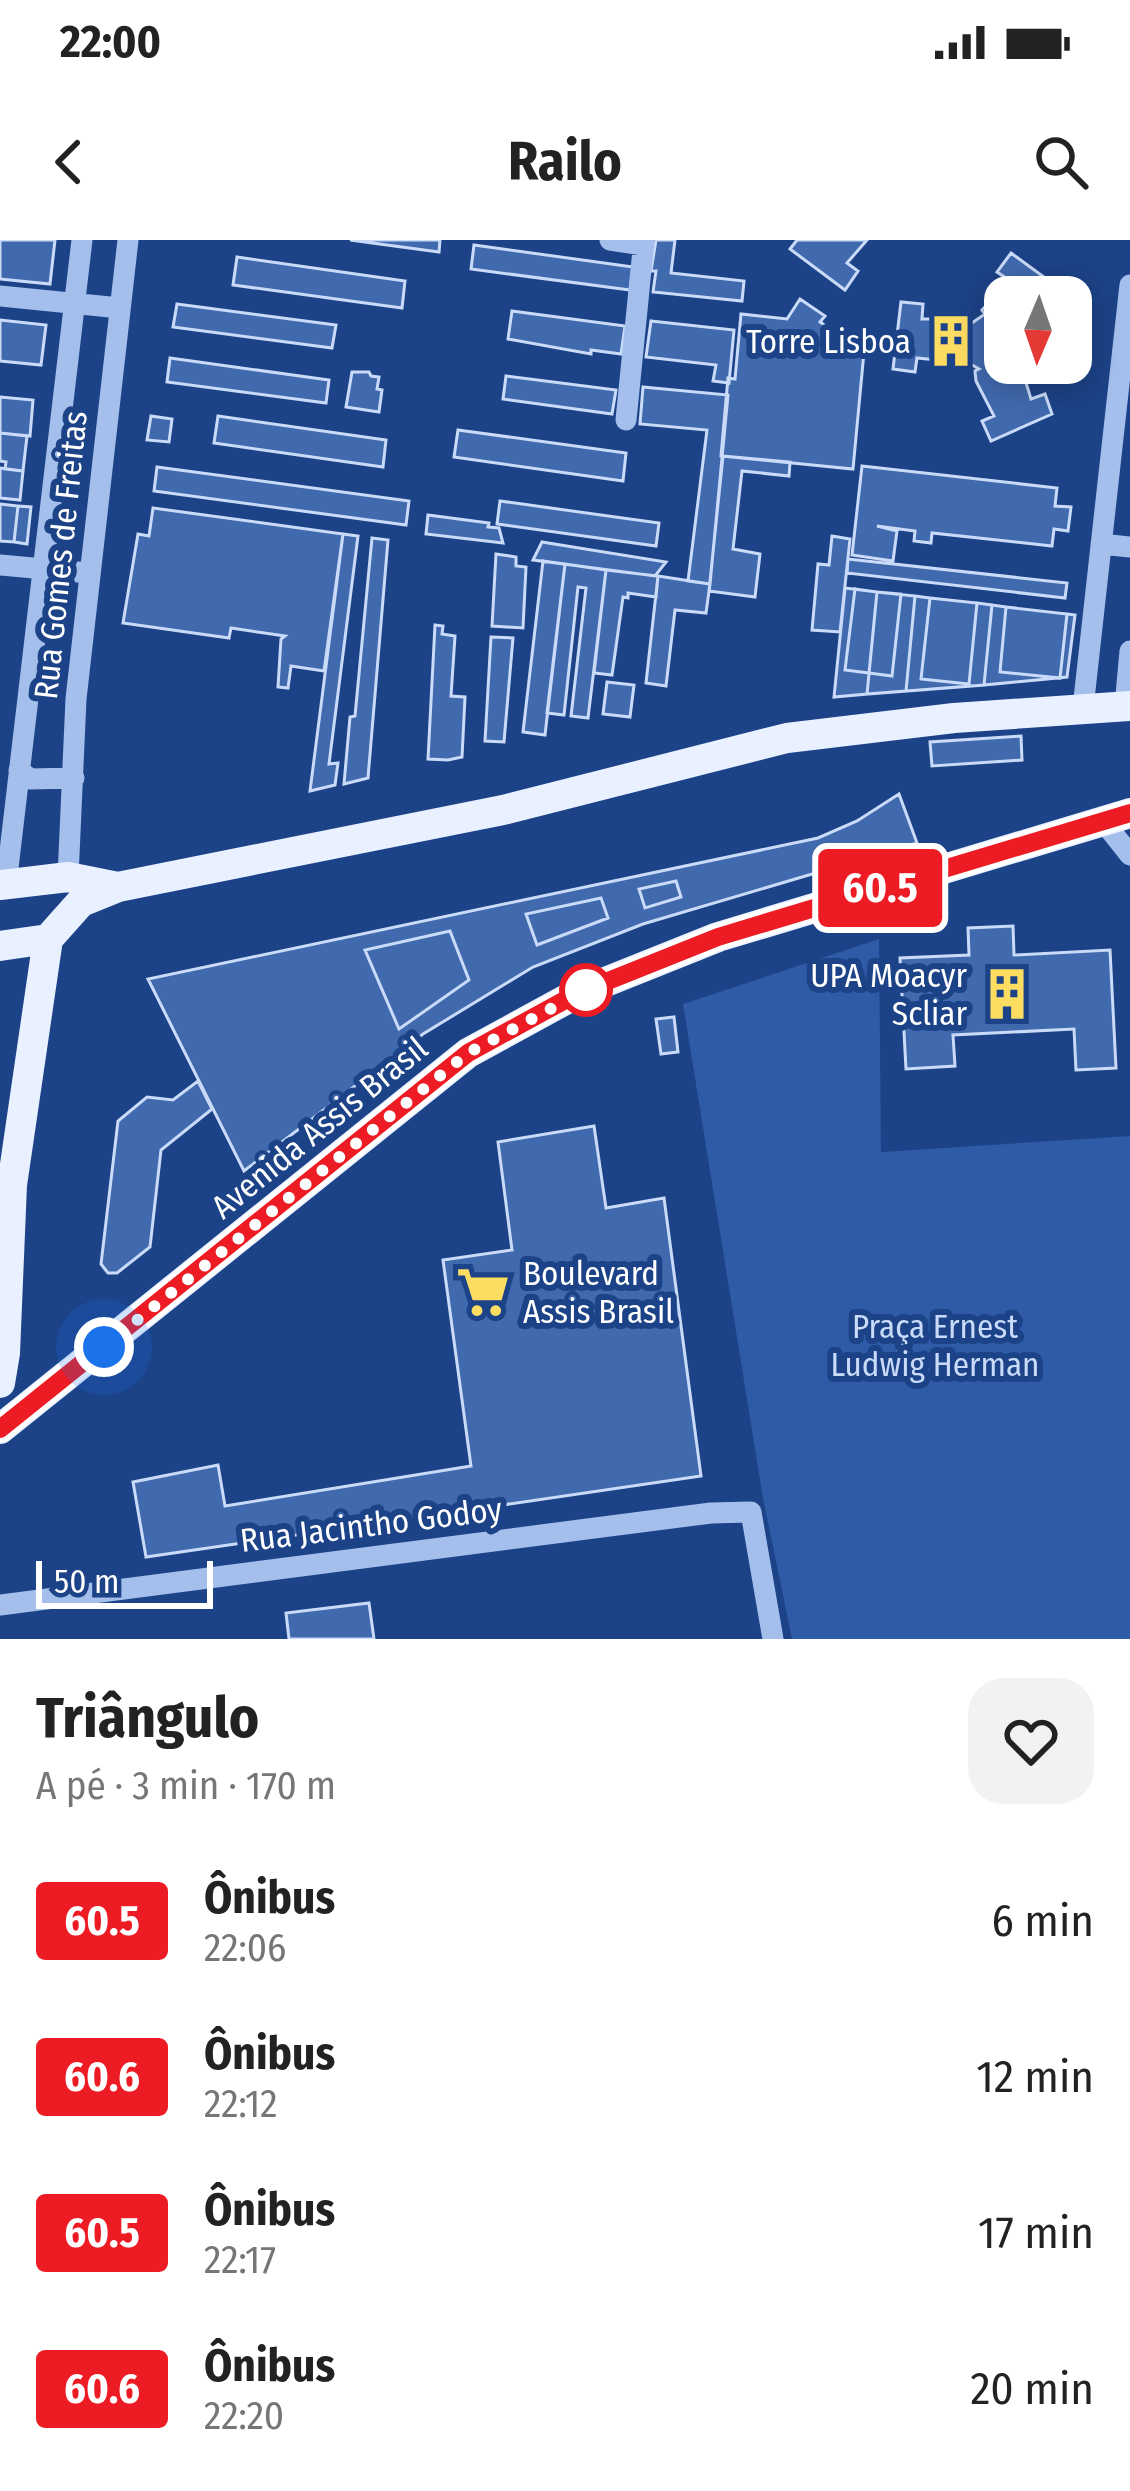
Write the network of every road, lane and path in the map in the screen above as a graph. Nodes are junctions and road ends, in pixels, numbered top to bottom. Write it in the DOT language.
graph roads {
  1 [pos="82,240"];
  2 [pos="128,240"];
  3 [pos="610,240"];
  4 [pos="644,242"];
  5 [pos="1130,285"];
  6 [pos="0,296"];
  7 [pos="74,302"];
  8 [pos="120,308"];
  9 [pos="1125,379"];
  10 [pos="626,420"];
  11 [pos="1101,544"];
  12 [pos="1130,547"];
  13 [pos="0,565"];
  14 [pos="43,569"];
  15 [pos="89,573"];
  16 [pos="1130,651"];
  17 [pos="1128,706"];
  18 [pos="1083,708"];
  19 [pos="20,770"];
  20 [pos="74,778"];
  21 [pos="1116,817"];
  22 [pos="1130,855"];
  23 [pos="68,877"];
  24 [pos="3,885"];
  25 [pos="118,887"];
  26 [pos="49,939"];
  27 [pos="0,946"];
  28 [pos="12,1185"];
  29 [pos="0,1220"];
  30 [pos="2,1364"];
  31 [pos="0,1429"];
  32 [pos="0,1605"];
  33 [pos="773,1639"];
  1 -- 7 [label="street, Rua Gomes de Freitas"];
  2 -- 8 [label="street, Rua Gomes de Freitas"];
  3 -- 4 [label="street"];
  4 -- 10 [label="street"];
  5 -- 9 [label="street"];
  6 -- 7 [label="street"];
  7 -- 8 [label="street"];
  7 -- 14 [label="street, Rua Gomes de Freitas"];
  8 -- 15 [label="street, Rua Gomes de Freitas"];
  9 -- 11 [label="street"];
  11 -- 12 [label="street"];
  11 -- 18 [label="street"];
  13 -- 14 [label="street"];
  14 -- 15 [label="street"];
  14 -- 19 [label="street, Rua Gomes de Freitas"];
  15 -- 20 [label="street, Rua Gomes de Freitas"];
  16 -- 17 [label="street"];
  17 -- 18 [label="main road"];
  18 -- 25 [label="main road"];
  19 -- 20 [label="street"];
  19 -- 24 [label="street, Rua Gomes de Freitas"];
  20 -- 23 [label="street, Rua Gomes de Freitas"];
  21 -- 22 [label="street"];
  21 -- 31 [label="main road, Avenida Assis Brasil"];
  23 -- 24 [label="main road"];
  23 -- 25 [label="main road"];
  25 -- 26 [label="main road"];
  26 -- 27 [label="main road"];
  26 -- 28 [label="main road"];
  28 -- 29 [label="main road"];
  28 -- 30 [label="main road"];
  32 -- 33 [label="street, Rua Jacintho Godoy"];
}
